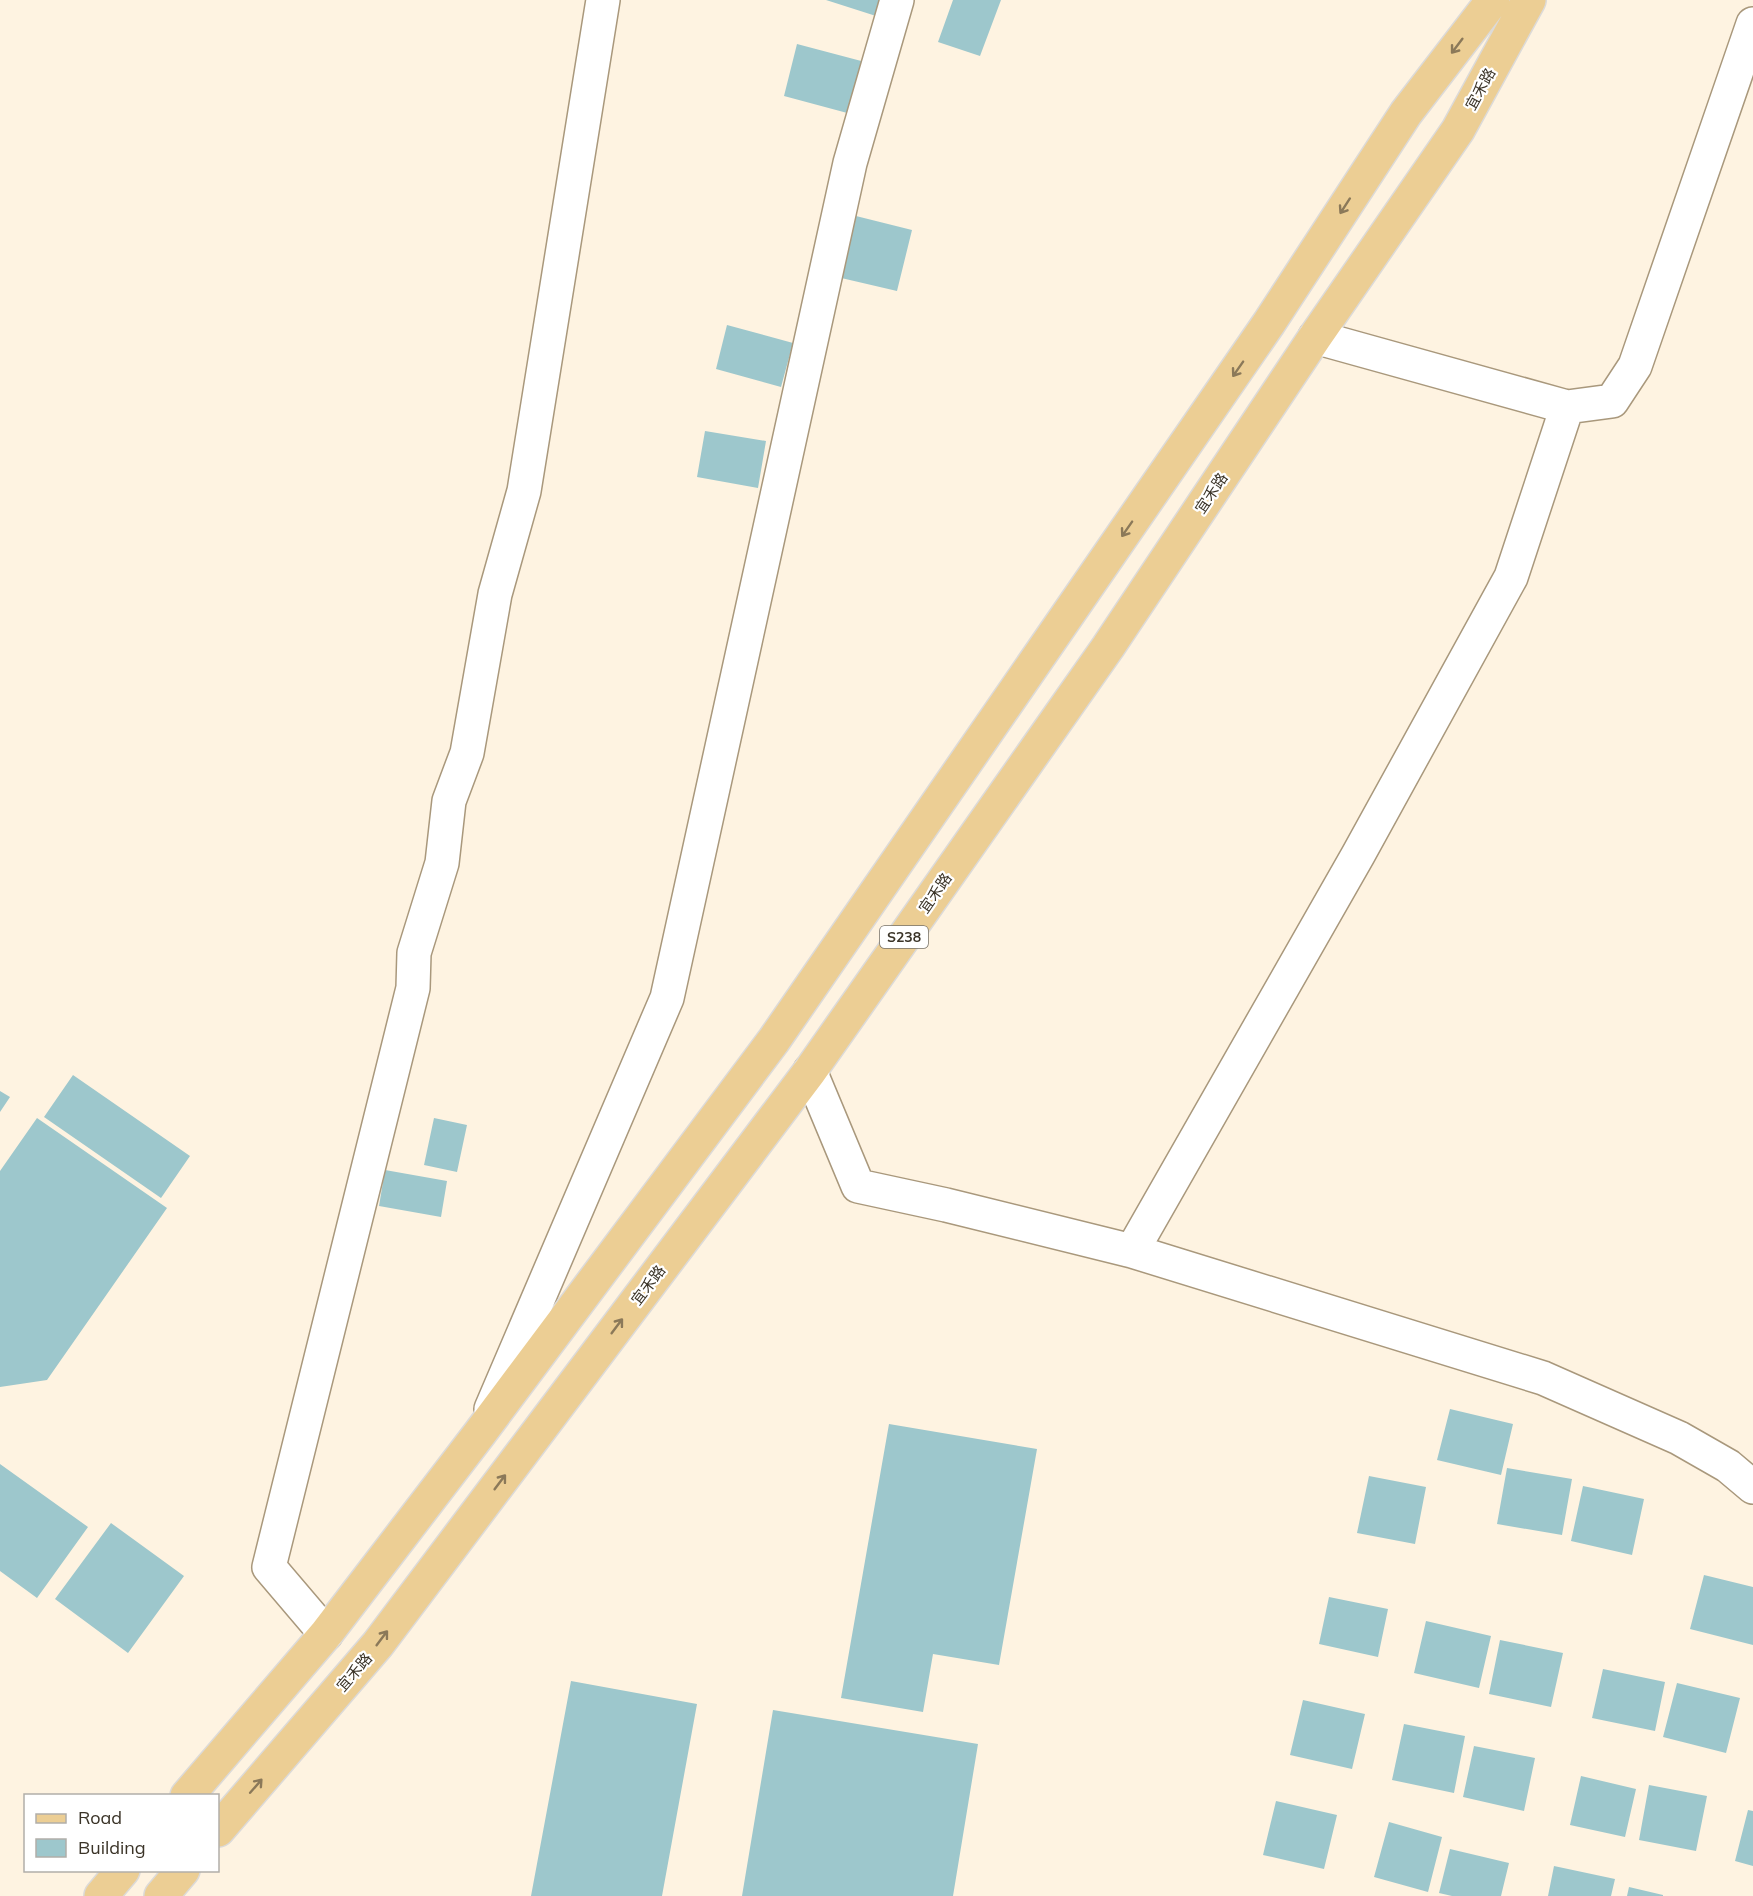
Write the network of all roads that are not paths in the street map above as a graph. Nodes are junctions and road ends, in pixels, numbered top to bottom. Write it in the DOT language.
graph roads {
  1 [pos="603,0"];
  2 [pos="897,0"];
  3 [pos="1493,0"];
  4 [pos="1529,0"];
  5 [pos="1753,24"];
  6 [pos="1315,338"];
  7 [pos="1567,407"];
  8 [pos="810,1071"];
  9 [pos="1132,1251"];
  10 [pos="480,1433"];
  11 [pos="1753,1487"];
  12 [pos="326,1634"];
  13 [pos="190,1794"];
  14 [pos="219,1829"];
  15 [pos="121,1872"];
  16 [pos="181,1872"];
  17 [pos="101,1896"];
  18 [pos="161,1896"];
  1 -- 12 [label="street"];
  2 -- 10 [label="street"];
  3 -- 10 [label="main road, S238, one-way"];
  4 -- 6 [label="main road, 宜禾路 / S238"];
  5 -- 7 [label="street"];
  6 -- 7 [label="street"];
  6 -- 8 [label="main road, 宜禾路 / S238"];
  7 -- 9 [label="street"];
  8 -- 9 [label="street"];
  14 -- 8 [label="main road, 宜禾路 / S238, one-way"];
  9 -- 11 [label="street"];
  10 -- 12 [label="main road, S238"];
  12 -- 13 [label="main road, S238"];
  15 -- 17 [label="main road"];
  16 -- 18 [label="main road"];
}
